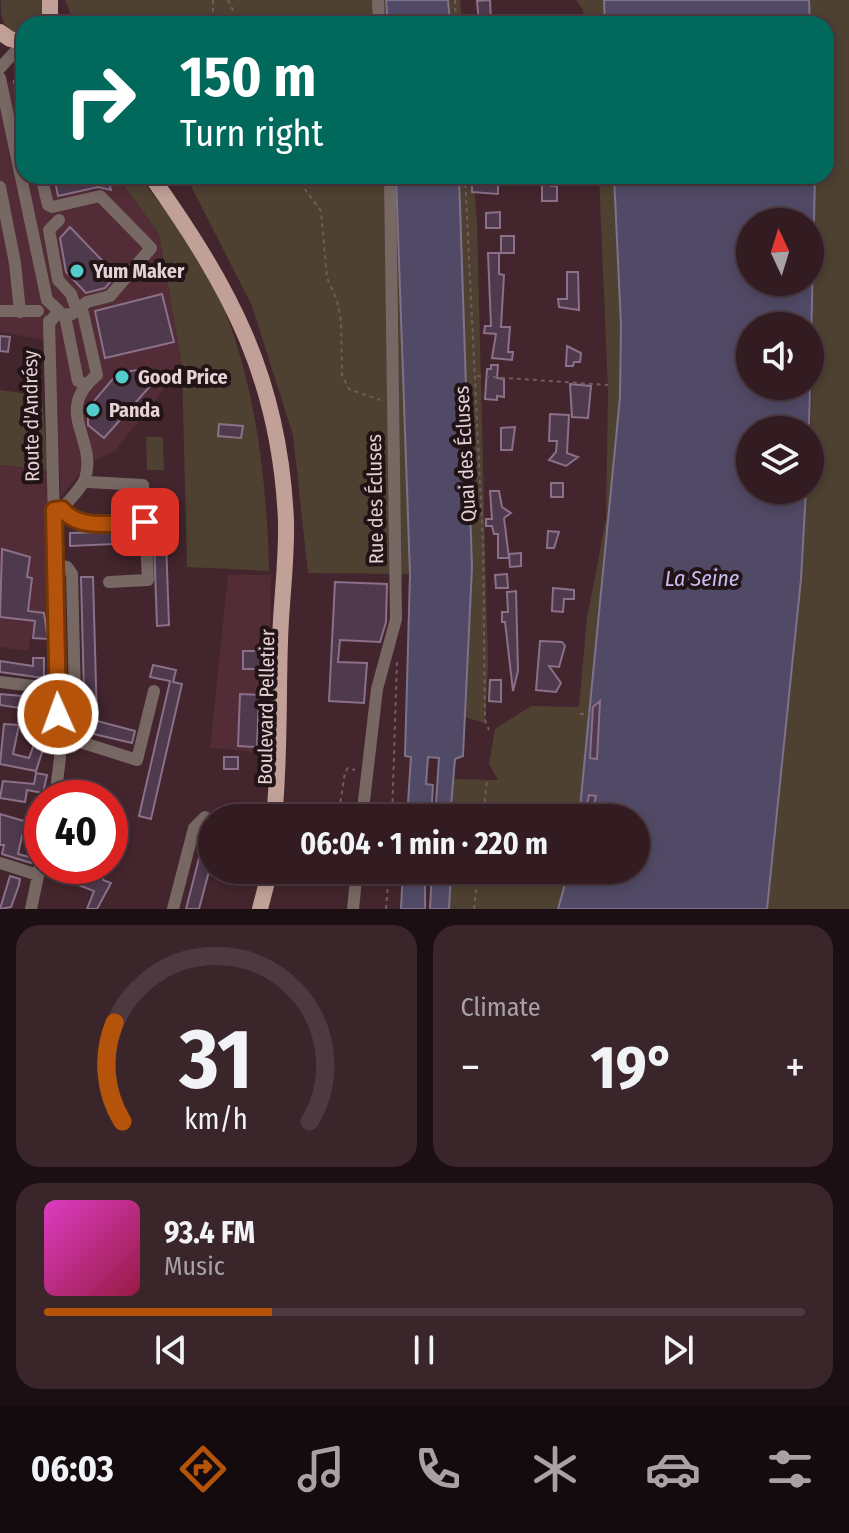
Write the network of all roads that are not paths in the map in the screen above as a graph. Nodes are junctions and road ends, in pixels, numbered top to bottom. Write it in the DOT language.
graph roads {
  1 [pos="0,35"];
  2 [pos="16,51"];
  3 [pos="0,68"];
  4 [pos="0,78"];
  5 [pos="16,130"];
  6 [pos="30,184"];
  7 [pos="43,184"];
  8 [pos="156,184"];
  9 [pos="390,184"];
  10 [pos="0,187"];
  11 [pos="59,220"];
  12 [pos="60,310"];
  13 [pos="0,311"];
  14 [pos="20,312"];
  15 [pos="85,384"];
  16 [pos="85,479"];
  17 [pos="58,510"];
  18 [pos="145,522"];
  19 [pos="55,564"];
  20 [pos="109,582"];
  21 [pos="284,596"];
  22 [pos="0,682"];
  23 [pos="57,689"];
  24 [pos="154,691"];
  25 [pos="76,738"];
  26 [pos="59,739"];
  27 [pos="58,780"];
  28 [pos="275,804"];
  29 [pos="282,804"];
  30 [pos="363,804"];
  31 [pos="198,824"];
  32 [pos="2,868"];
  33 [pos="24,872"];
  34 [pos="36,884"];
  35 [pos="264,884"];
  36 [pos="356,884"];
  37 [pos="31,909"];
  38 [pos="173,909"];
  39 [pos="258,909"];
  40 [pos="353,909"];
  1 -- 3 [label="street"];
  2 -- 3 [label="street"];
  4 -- 5 [label="street, Route d'Andrésy"];
  6 -- 12 [label="street, Route d'Andrésy"];
  7 -- 12 [label="street"];
  8 -- 21 [label="main road, Boulevard Pelletier"];
  9 -- 30 [label="street, Rue des Écluses"];
  10 -- 14 [label="street"];
  11 -- 12 [label="street"];
  12 -- 14 [label="street"];
  12 -- 15 [label="street"];
  12 -- 15 [label="street"];
  12 -- 17 [label="street, Route d'Andrésy"];
  13 -- 14 [label="street"];
  15 -- 16 [label="street"];
  16 -- 17 [label="street"];
  16 -- 18 [label="street"];
  17 -- 18 [label="street"];
  17 -- 19 [label="street, Route d'Andrésy"];
  18 -- 20 [label="street"];
  19 -- 23 [label="street, Route d'Andrésy"];
  19 -- 25 [label="street"];
  21 -- 28 [label="main road, Boulevard Pelletier"];
  21 -- 29 [label="main road, Boulevard Pelletier"];
  22 -- 23 [label="street"];
  23 -- 26 [label="street, Route d'Andrésy"];
  24 -- 25 [label="street"];
  25 -- 26 [label="street"];
  26 -- 27 [label="street, Route d'Andrésy"];
  31 -- 38 [label="street"];
  32 -- 33 [label="street"];
  34 -- 37 [label="street"];
  35 -- 39 [label="main road"];
  36 -- 40 [label="street"];
}
